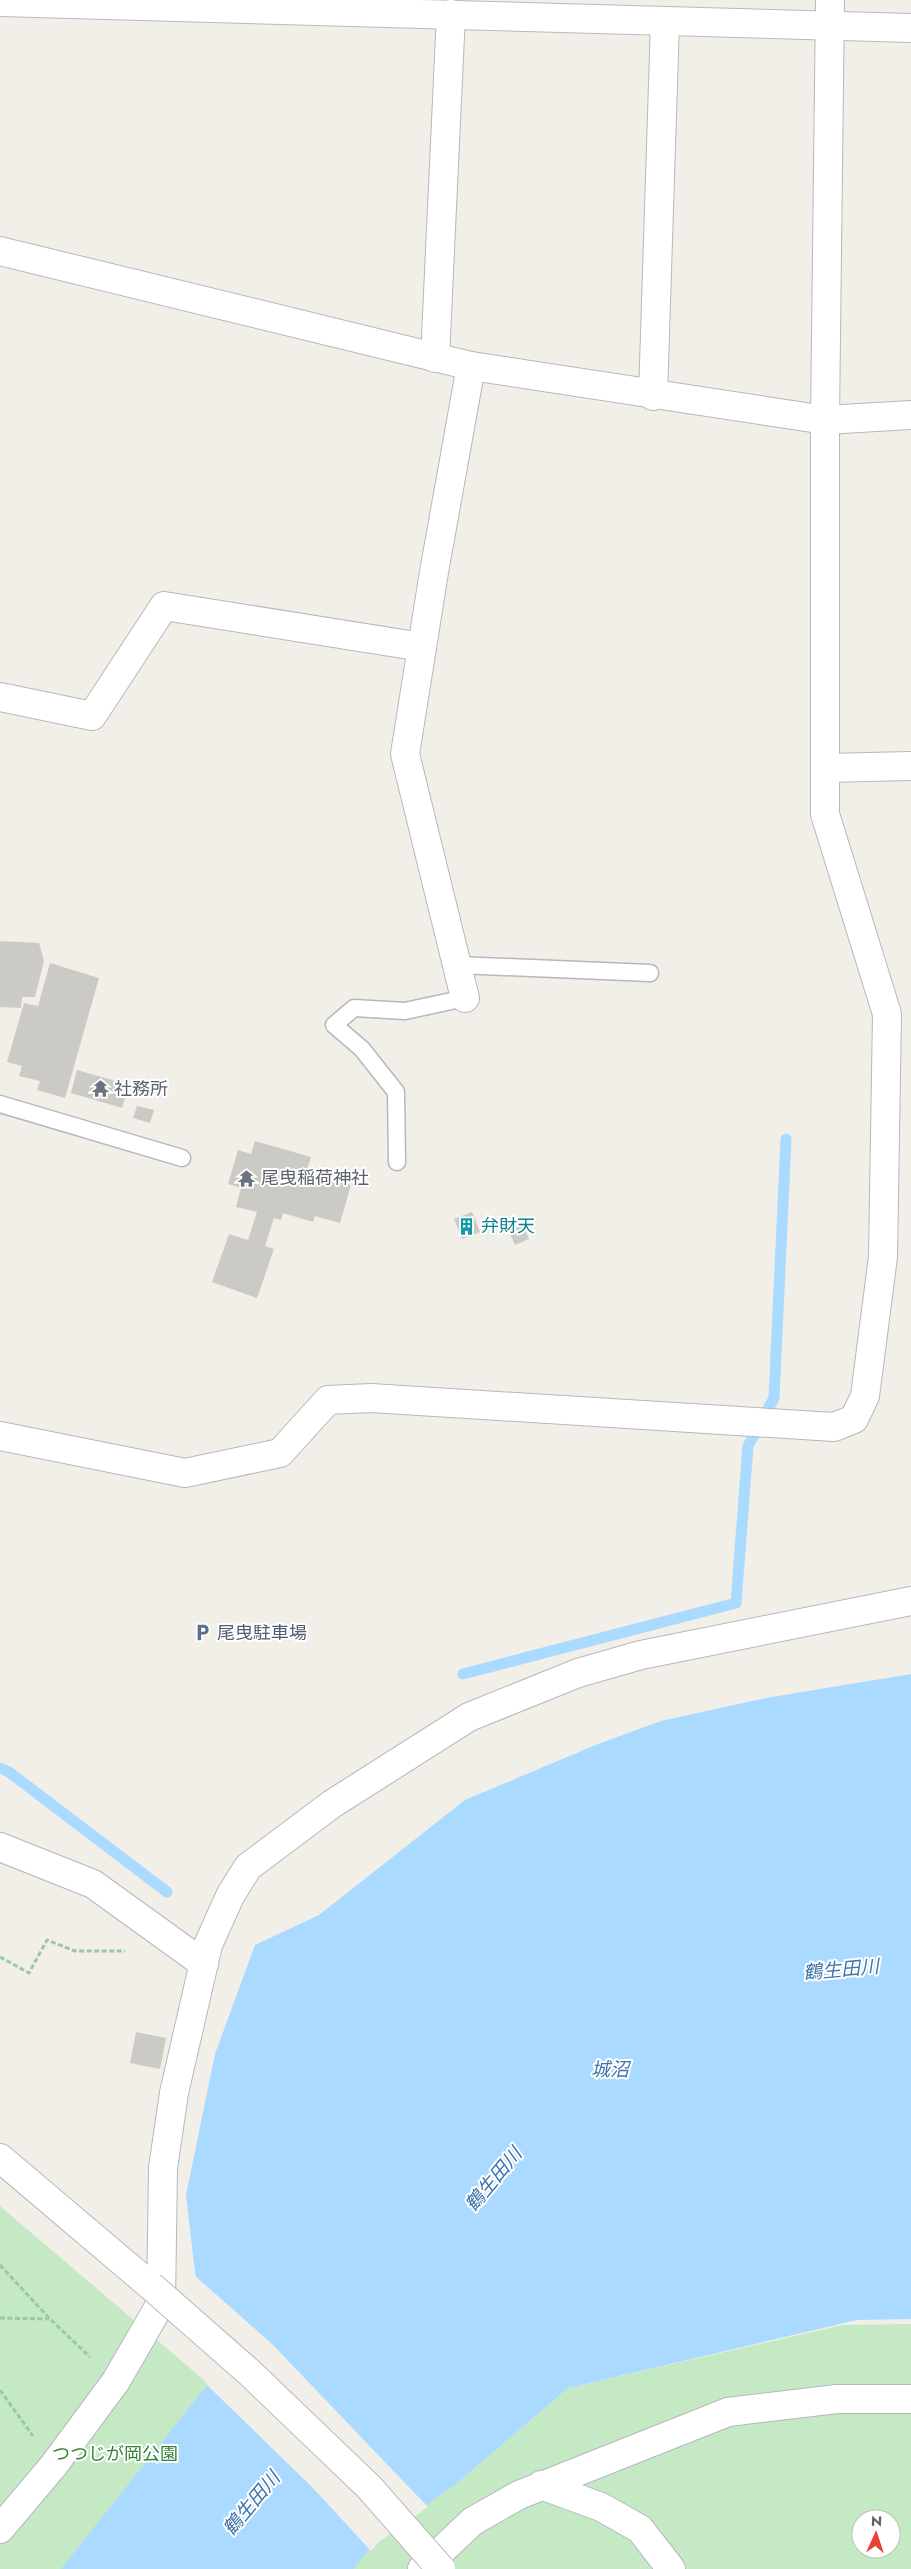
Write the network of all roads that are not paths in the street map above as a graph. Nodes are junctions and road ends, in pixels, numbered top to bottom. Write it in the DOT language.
graph roads {
  1 [pos="0,2"];
  2 [pos="526,8"];
  3 [pos="830,13"];
  4 [pos="451,14"];
  5 [pos="665,22"];
  6 [pos="911,28"];
  7 [pos="0,250"];
  8 [pos="435,358"];
  9 [pos="471,366"];
  10 [pos="653,396"];
  11 [pos="911,415"];
  12 [pos="825,420"];
  13 [pos="422,647"];
  14 [pos="0,697"];
  15 [pos="911,766"];
  16 [pos="825,768"];
  17 [pos="458,965"];
  18 [pos="650,973"];
  19 [pos="465,998"];
  20 [pos="0,1104"];
  21 [pos="182,1158"];
  22 [pos="397,1162"];
  23 [pos="0,1436"];
  24 [pos="911,1601"];
  25 [pos="0,1846"];
  26 [pos="204,1964"];
  27 [pos="0,2158"];
  28 [pos="911,2399"];
  29 [pos="542,2486"];
  30 [pos="0,2529"];
  31 [pos="422,2569"];
  32 [pos="441,2569"];
  33 [pos="671,2569"];
  1 -- 4 [label="street"];
  2 -- 4 [label="street"];
  2 -- 5 [label="street"];
  3 -- 5 [label="street"];
  3 -- 6 [label="street"];
  3 -- 12 [label="street"];
  4 -- 8 [label="street"];
  5 -- 10 [label="street"];
  7 -- 8 [label="street"];
  8 -- 9 [label="street"];
  9 -- 10 [label="street"];
  9 -- 13 [label="street"];
  10 -- 12 [label="street"];
  11 -- 12 [label="street"];
  12 -- 16 [label="street"];
  13 -- 14 [label="street"];
  13 -- 17 [label="street"];
  15 -- 16 [label="street"];
  16 -- 23 [label="street"];
  17 -- 18 [label="lane"];
  17 -- 19 [label="street"];
  19 -- 22 [label="lane"];
  20 -- 21 [label="lane"];
  24 -- 26 [label="street"];
  25 -- 26 [label="street"];
  26 -- 30 [label="street"];
  27 -- 32 [label="street, bridge"];
  28 -- 29 [label="street"];
  29 -- 31 [label="street"];
  29 -- 33 [label="street"];
}
